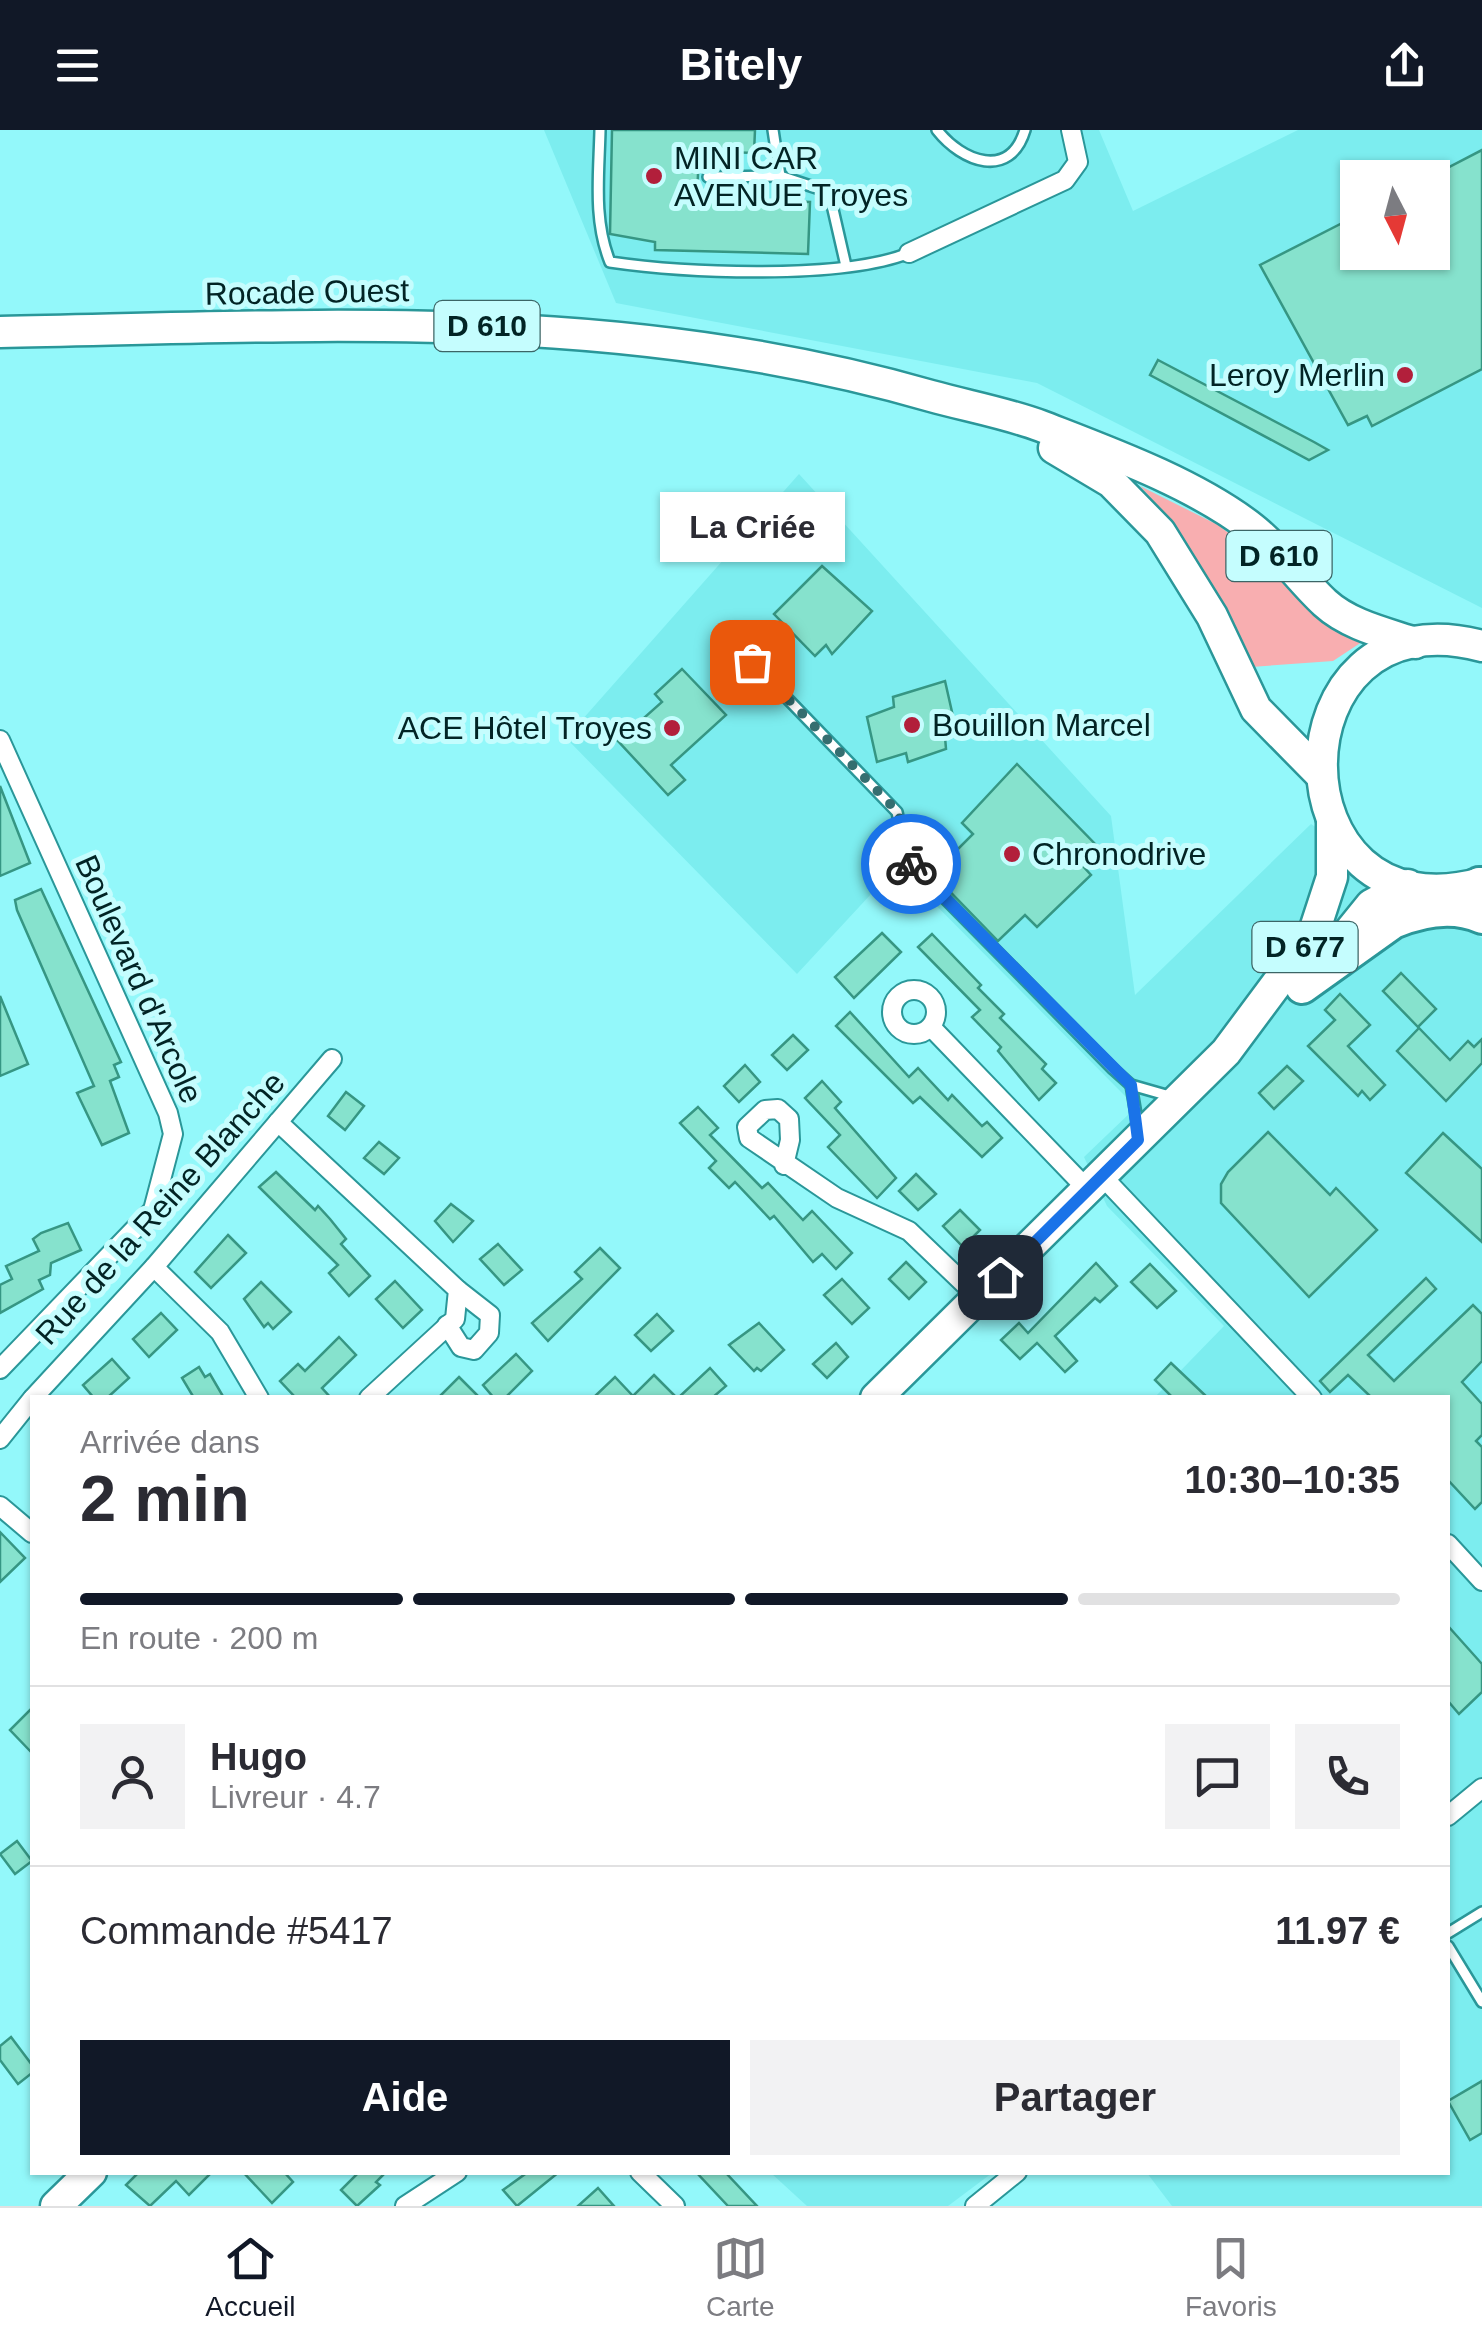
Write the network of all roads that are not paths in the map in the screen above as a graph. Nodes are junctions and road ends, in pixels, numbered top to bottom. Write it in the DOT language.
graph roads {
  1 [pos="600,130"];
  2 [pos="773,130"];
  3 [pos="936,130"];
  4 [pos="1025,130"];
  5 [pos="1071,130"];
  6 [pos="780,176"];
  7 [pos="708,177"];
  8 [pos="909,252"];
  9 [pos="846,266"];
  10 [pos="0,332"];
  11 [pos="966,406"];
  12 [pos="722,631"];
  13 [pos="1414,643"];
  14 [pos="1482,646"];
  15 [pos="0,740"];
  16 [pos="1318,773"];
  17 [pos="1332,821"];
  18 [pos="1481,884"];
  19 [pos="1408,885"];
  20 [pos="1482,918"];
  21 [pos="1302,987"];
  22 [pos="931,1027"];
  23 [pos="1226,1052"];
  24 [pos="332,1059"];
  25 [pos="1131,1085"];
  26 [pos="1180,1098"];
  27 [pos="278,1122"];
  28 [pos="1138,1140"];
  29 [pos="784,1165"];
  30 [pos="1095,1183"];
  31 [pos="154,1267"];
  32 [pos="458,1290"];
  33 [pos="979,1298"];
  34 [pos="447,1325"];
  35 [pos="0,1369"];
  36 [pos="36,1395"];
  37 [pos="257,1395"];
  38 [pos="372,1395"];
  39 [pos="879,1395"];
  40 [pos="1309,1395"];
  41 [pos="30,1402"];
  42 [pos="0,1439"];
  43 [pos="0,1506"];
  44 [pos="30,1531"];
  45 [pos="1450,1546"];
  46 [pos="1481,1578"];
  47 [pos="1482,1788"];
  48 [pos="1450,1814"];
  49 [pos="1482,1912"];
  50 [pos="1450,1932"];
  51 [pos="1450,1949"];
  52 [pos="1482,2002"];
  53 [pos="88,2175"];
  54 [pos="452,2175"];
  55 [pos="643,2175"];
  56 [pos="1013,2175"];
  57 [pos="56,2206"];
  58 [pos="405,2206"];
  59 [pos="676,2206"];
  60 [pos="975,2206"];
  1 -- 9 [label="lane"];
  2 -- 6 [label="lane"];
  3 -- 4 [label="lane"];
  5 -- 8 [label="street"];
  6 -- 7 [label="lane"];
  6 -- 9 [label="lane"];
  8 -- 9 [label="lane"];
  10 -- 11 [label="main road, Rocade Ouest / D 610"];
  11 -- 13 [label="main road, Rocade Ouest / D 610"];
  11 -- 16 [label="main road, Rocade Ouest / D 610"];
  12 -- 25 [label="lane"];
  13 -- 14 [label="main road"];
  13 -- 16 [label="main road"];
  15 -- 35 [label="street, Boulevard d'Arcole"];
  16 -- 17 [label="main road"];
  17 -- 19 [label="main road"];
  17 -- 23 [label="main road, D 677"];
  18 -- 19 [label="main road"];
  19 -- 21 [label="main road, D 677"];
  20 -- 21 [label="highway"];
  21 -- 23 [label="main road, D 677"];
  22 -- 30 [label="street"];
  23 -- 26 [label="main road, D 677"];
  24 -- 27 [label="street, Rue de la Reine Blanche"];
  25 -- 26 [label="lane"];
  25 -- 28 [label="lane"];
  26 -- 28 [label="main road, D 677"];
  27 -- 31 [label="street, Rue de la Reine Blanche"];
  27 -- 32 [label="street"];
  28 -- 30 [label="main road, D 677"];
  29 -- 33 [label="street"];
  30 -- 33 [label="main road, D 677"];
  30 -- 40 [label="street"];
  31 -- 36 [label="street, Rue de la Reine Blanche"];
  31 -- 37 [label="street"];
  32 -- 34 [label="street"];
  32 -- 34 [label="street"];
  33 -- 39 [label="main road, D 677"];
  34 -- 38 [label="street"];
  41 -- 42 [label="street, Rue de la Reine Blanche"];
  43 -- 44 [label="street"];
  45 -- 46 [label="street"];
  47 -- 48 [label="street"];
  49 -- 50 [label="lane"];
  51 -- 52 [label="lane"];
  53 -- 57 [label="main road"];
  54 -- 58 [label="street"];
  55 -- 59 [label="street"];
  56 -- 60 [label="street"];
}
